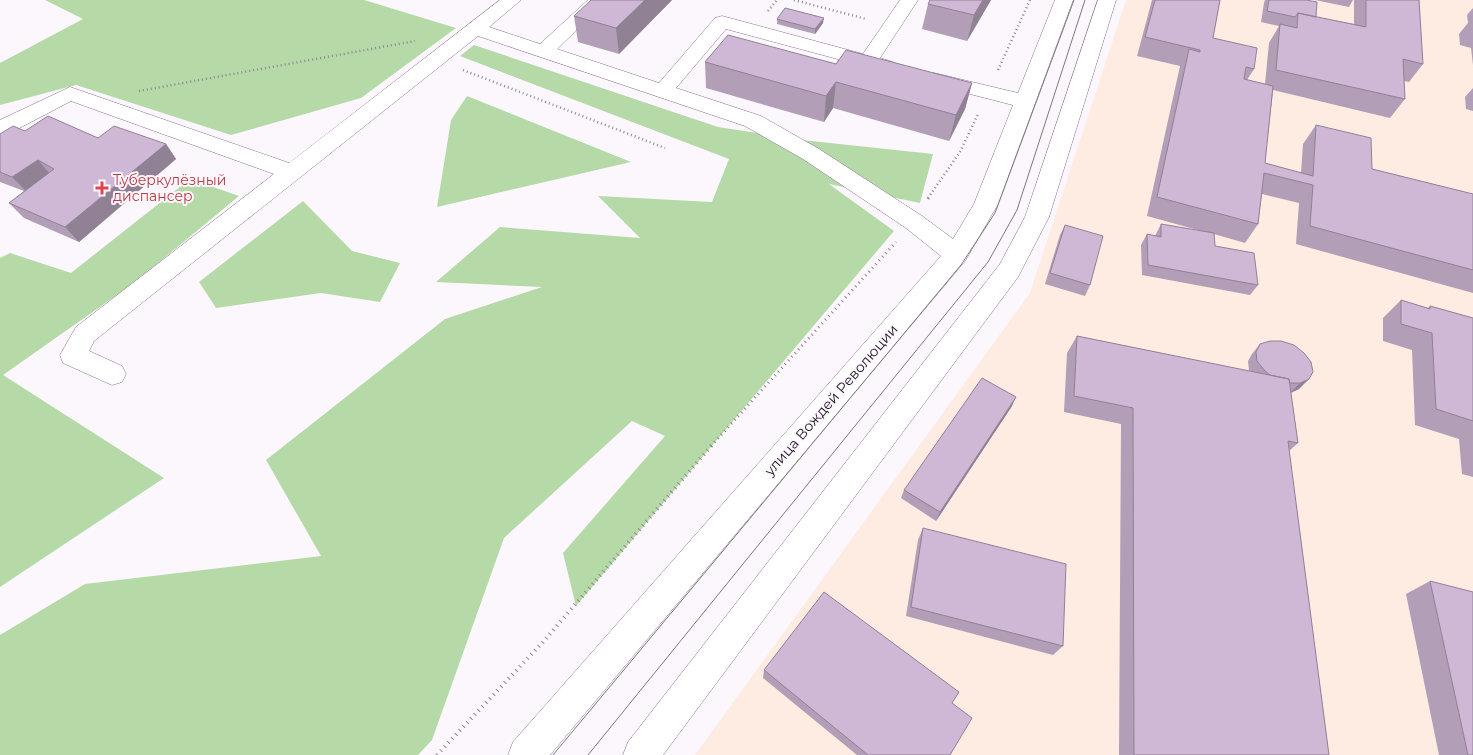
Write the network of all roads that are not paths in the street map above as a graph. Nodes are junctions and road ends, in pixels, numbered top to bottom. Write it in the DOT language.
graph roads {
  1 [pos="512,0"];
  2 [pos="599,0"];
  3 [pos="909,0"];
  4 [pos="1064,0"];
  5 [pos="1107,0"];
  6 [pos="476,30"];
  7 [pos="542,52"];
  8 [pos="868,61"];
  9 [pos="662,92"];
  10 [pos="1026,102"];
  11 [pos="0,129"];
  12 [pos="292,172"];
  13 [pos="956,255"];
  14 [pos="112,374"];
  15 [pos="526,755"];
  16 [pos="641,755"];
  1 -- 6 [label="street"];
  2 -- 7 [label="street"];
  3 -- 8 [label="street"];
  4 -- 10 [label="street, улица Вождей Революции"];
  5 -- 16 [label="street"];
  6 -- 7 [label="street"];
  6 -- 12 [label="street"];
  7 -- 9 [label="street"];
  8 -- 9 [label="street"];
  8 -- 10 [label="street"];
  9 -- 13 [label="street"];
  10 -- 13 [label="street, улица Вождей Революции"];
  11 -- 12 [label="street"];
  12 -- 14 [label="street"];
  13 -- 15 [label="street, улица Вождей Революции"];
}
